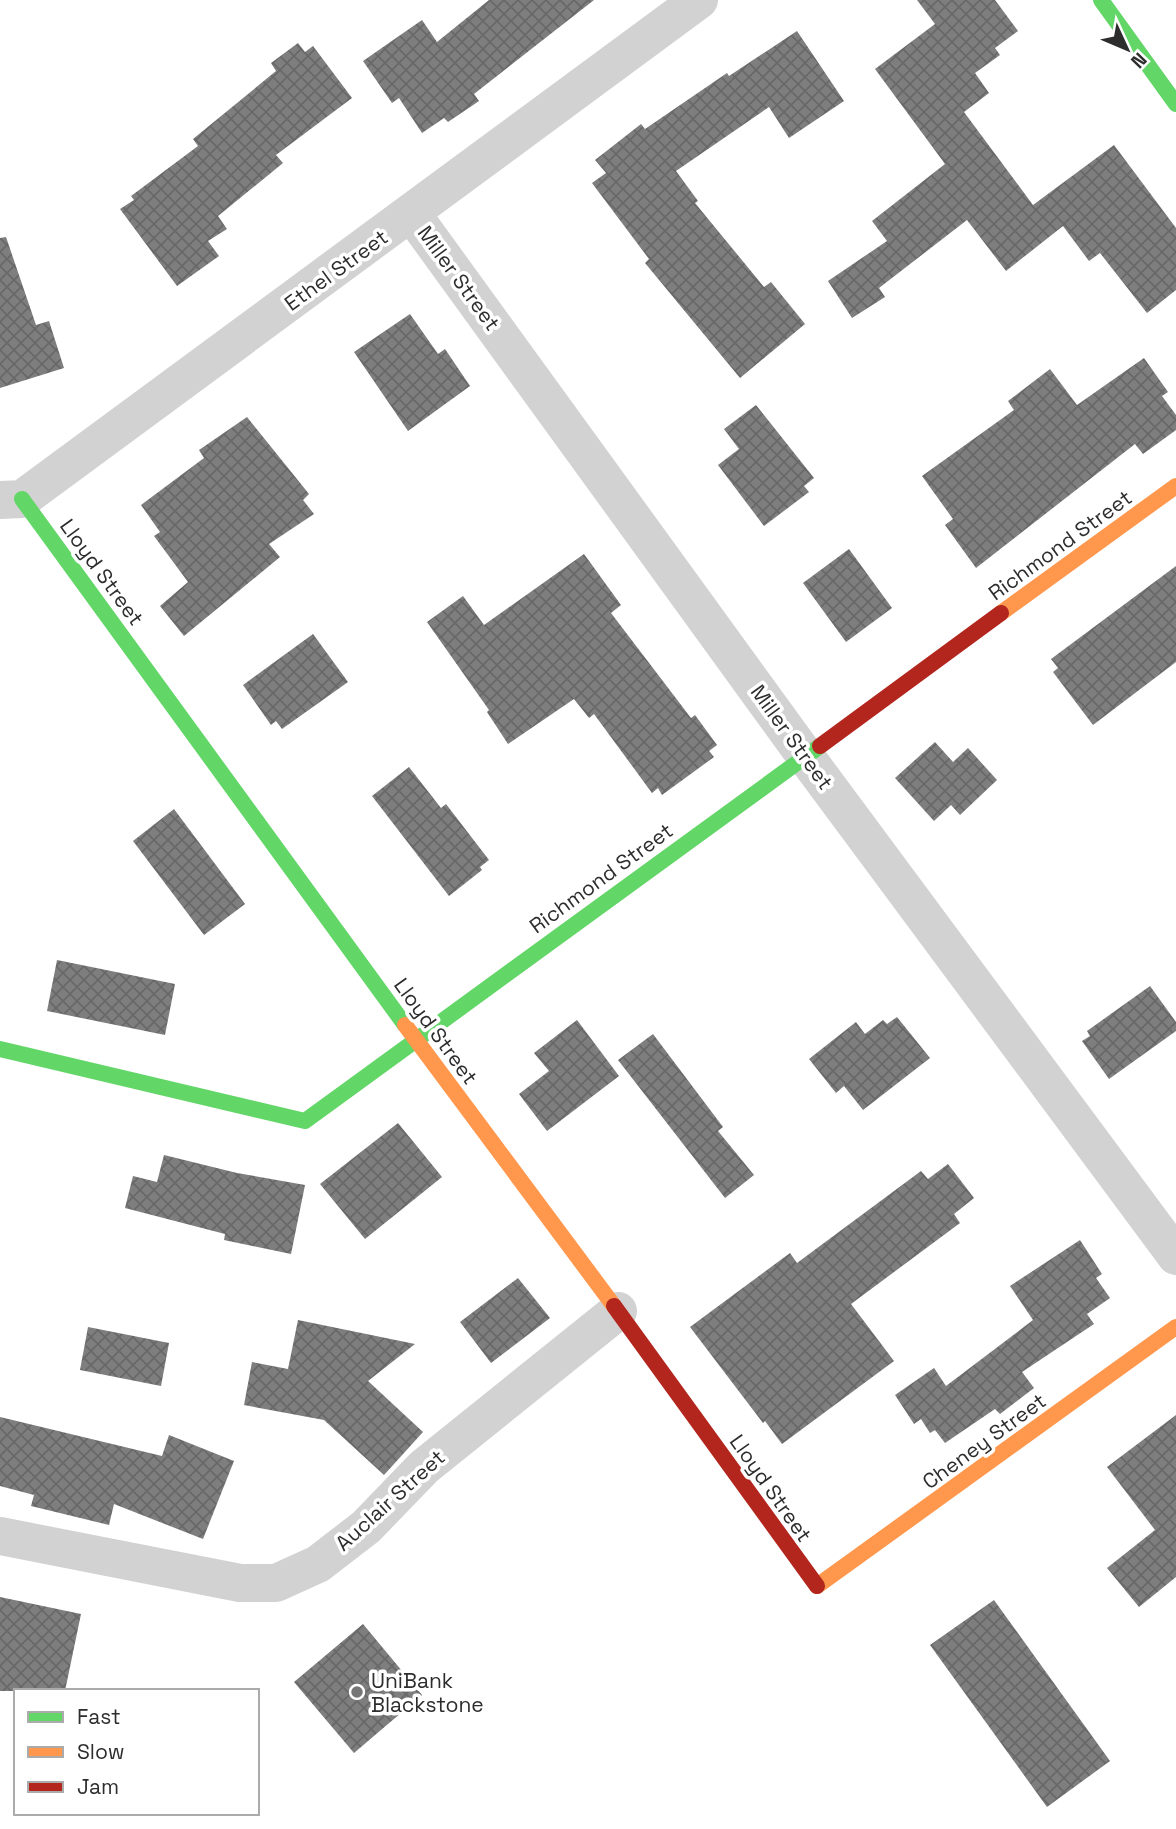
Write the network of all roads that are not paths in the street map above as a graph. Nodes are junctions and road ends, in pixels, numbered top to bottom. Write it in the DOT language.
graph roads {
  1 [pos="699,0"];
  2 [pos="1101,0"];
  3 [pos="1176,104"];
  4 [pos="412,214"];
  5 [pos="1176,486"];
  6 [pos="11,500"];
  7 [pos="806,757"];
  8 [pos="415,1039"];
  9 [pos="0,1049"];
  10 [pos="1176,1256"];
  11 [pos="618,1311"];
  12 [pos="1176,1327"];
  13 [pos="0,1535"];
  14 [pos="816,1587"];
  1 -- 4 [label="street, Ethel Street"];
  2 -- 3 [label="street"];
  4 -- 6 [label="street, Ethel Street"];
  4 -- 7 [label="street, Miller Street"];
  5 -- 7 [label="street, Richmond Street"];
  6 -- 8 [label="street, Lloyd Street"];
  7 -- 8 [label="street, Richmond Street"];
  7 -- 10 [label="street, Miller Street"];
  8 -- 9 [label="street, Richmond Street"];
  8 -- 11 [label="street, Lloyd Street"];
  11 -- 13 [label="street, Auclair Street"];
  11 -- 14 [label="street, Lloyd Street"];
  12 -- 14 [label="street, Cheney Street"];
}
